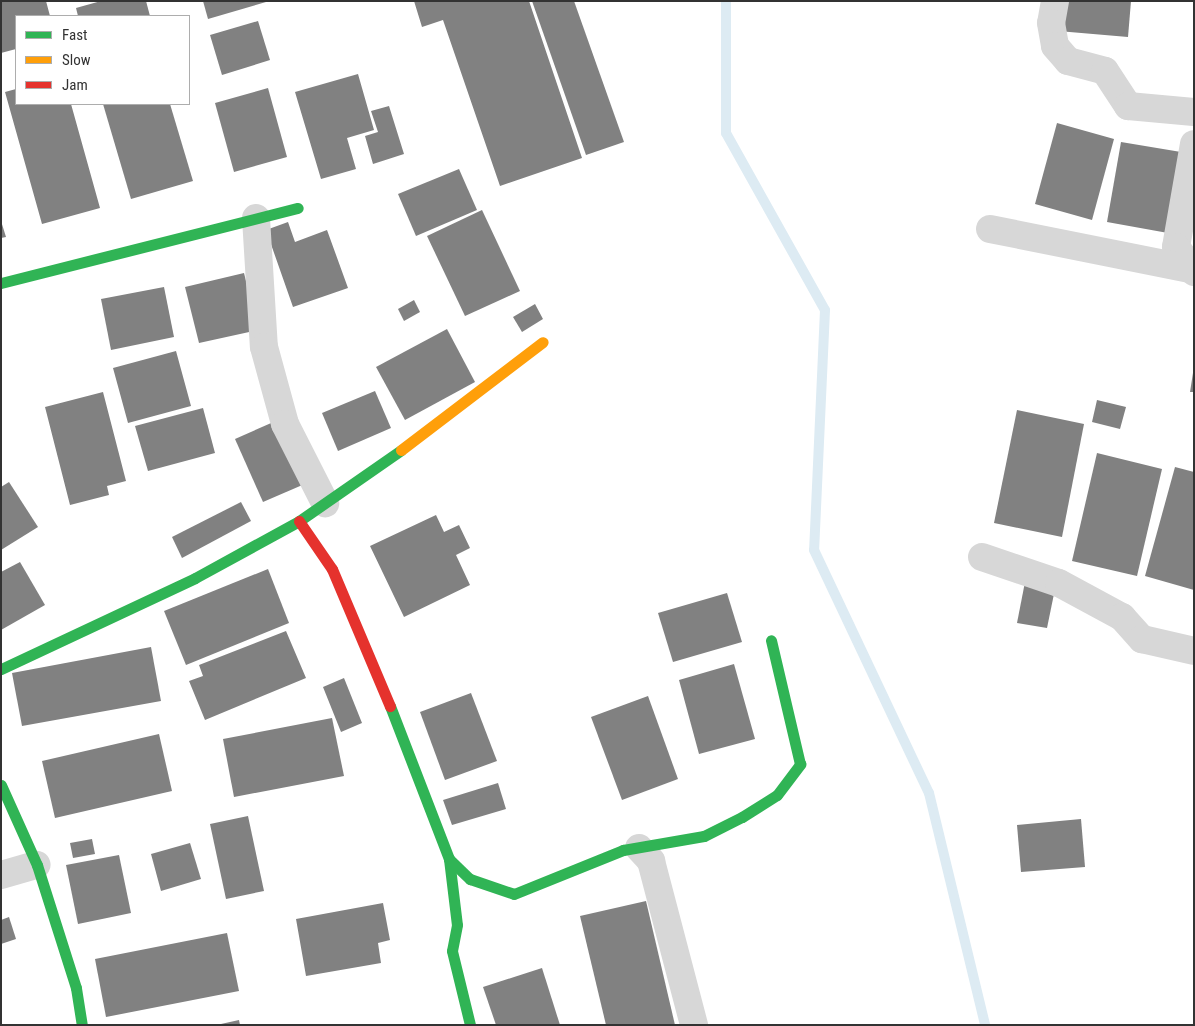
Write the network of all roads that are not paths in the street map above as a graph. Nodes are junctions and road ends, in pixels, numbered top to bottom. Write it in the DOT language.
graph roads {
  1 [pos="1055,1"];
  2 [pos="1194,112"];
  3 [pos="1194,144"];
  4 [pos="298,208"];
  5 [pos="256,218"];
  6 [pos="990,229"];
  7 [pos="1192,270"];
  8 [pos="1,283"];
  9 [pos="543,342"];
  10 [pos="325,503"];
  11 [pos="300,521"];
  12 [pos="982,557"];
  13 [pos="771,640"];
  14 [pos="1194,651"];
  15 [pos="1,670"];
  16 [pos="1,785"];
  17 [pos="639,848"];
  18 [pos="449,859"];
  19 [pos="36,866"];
  20 [pos="1,876"];
  21 [pos="82,1025"];
  22 [pos="470,1025"];
  23 [pos="694,1025"];
  1 -- 2 [label="street"];
  3 -- 7 [label="street"];
  4 -- 5 [label="street"];
  5 -- 8 [label="street"];
  5 -- 10 [label="street"];
  6 -- 7 [label="street"];
  9 -- 10 [label="street"];
  10 -- 11 [label="street"];
  11 -- 15 [label="street"];
  11 -- 18 [label="street"];
  12 -- 14 [label="street"];
  13 -- 17 [label="street"];
  16 -- 19 [label="street"];
  17 -- 18 [label="street"];
  17 -- 23 [label="street"];
  18 -- 22 [label="street"];
  19 -- 20 [label="street"];
  19 -- 21 [label="street"];
}
